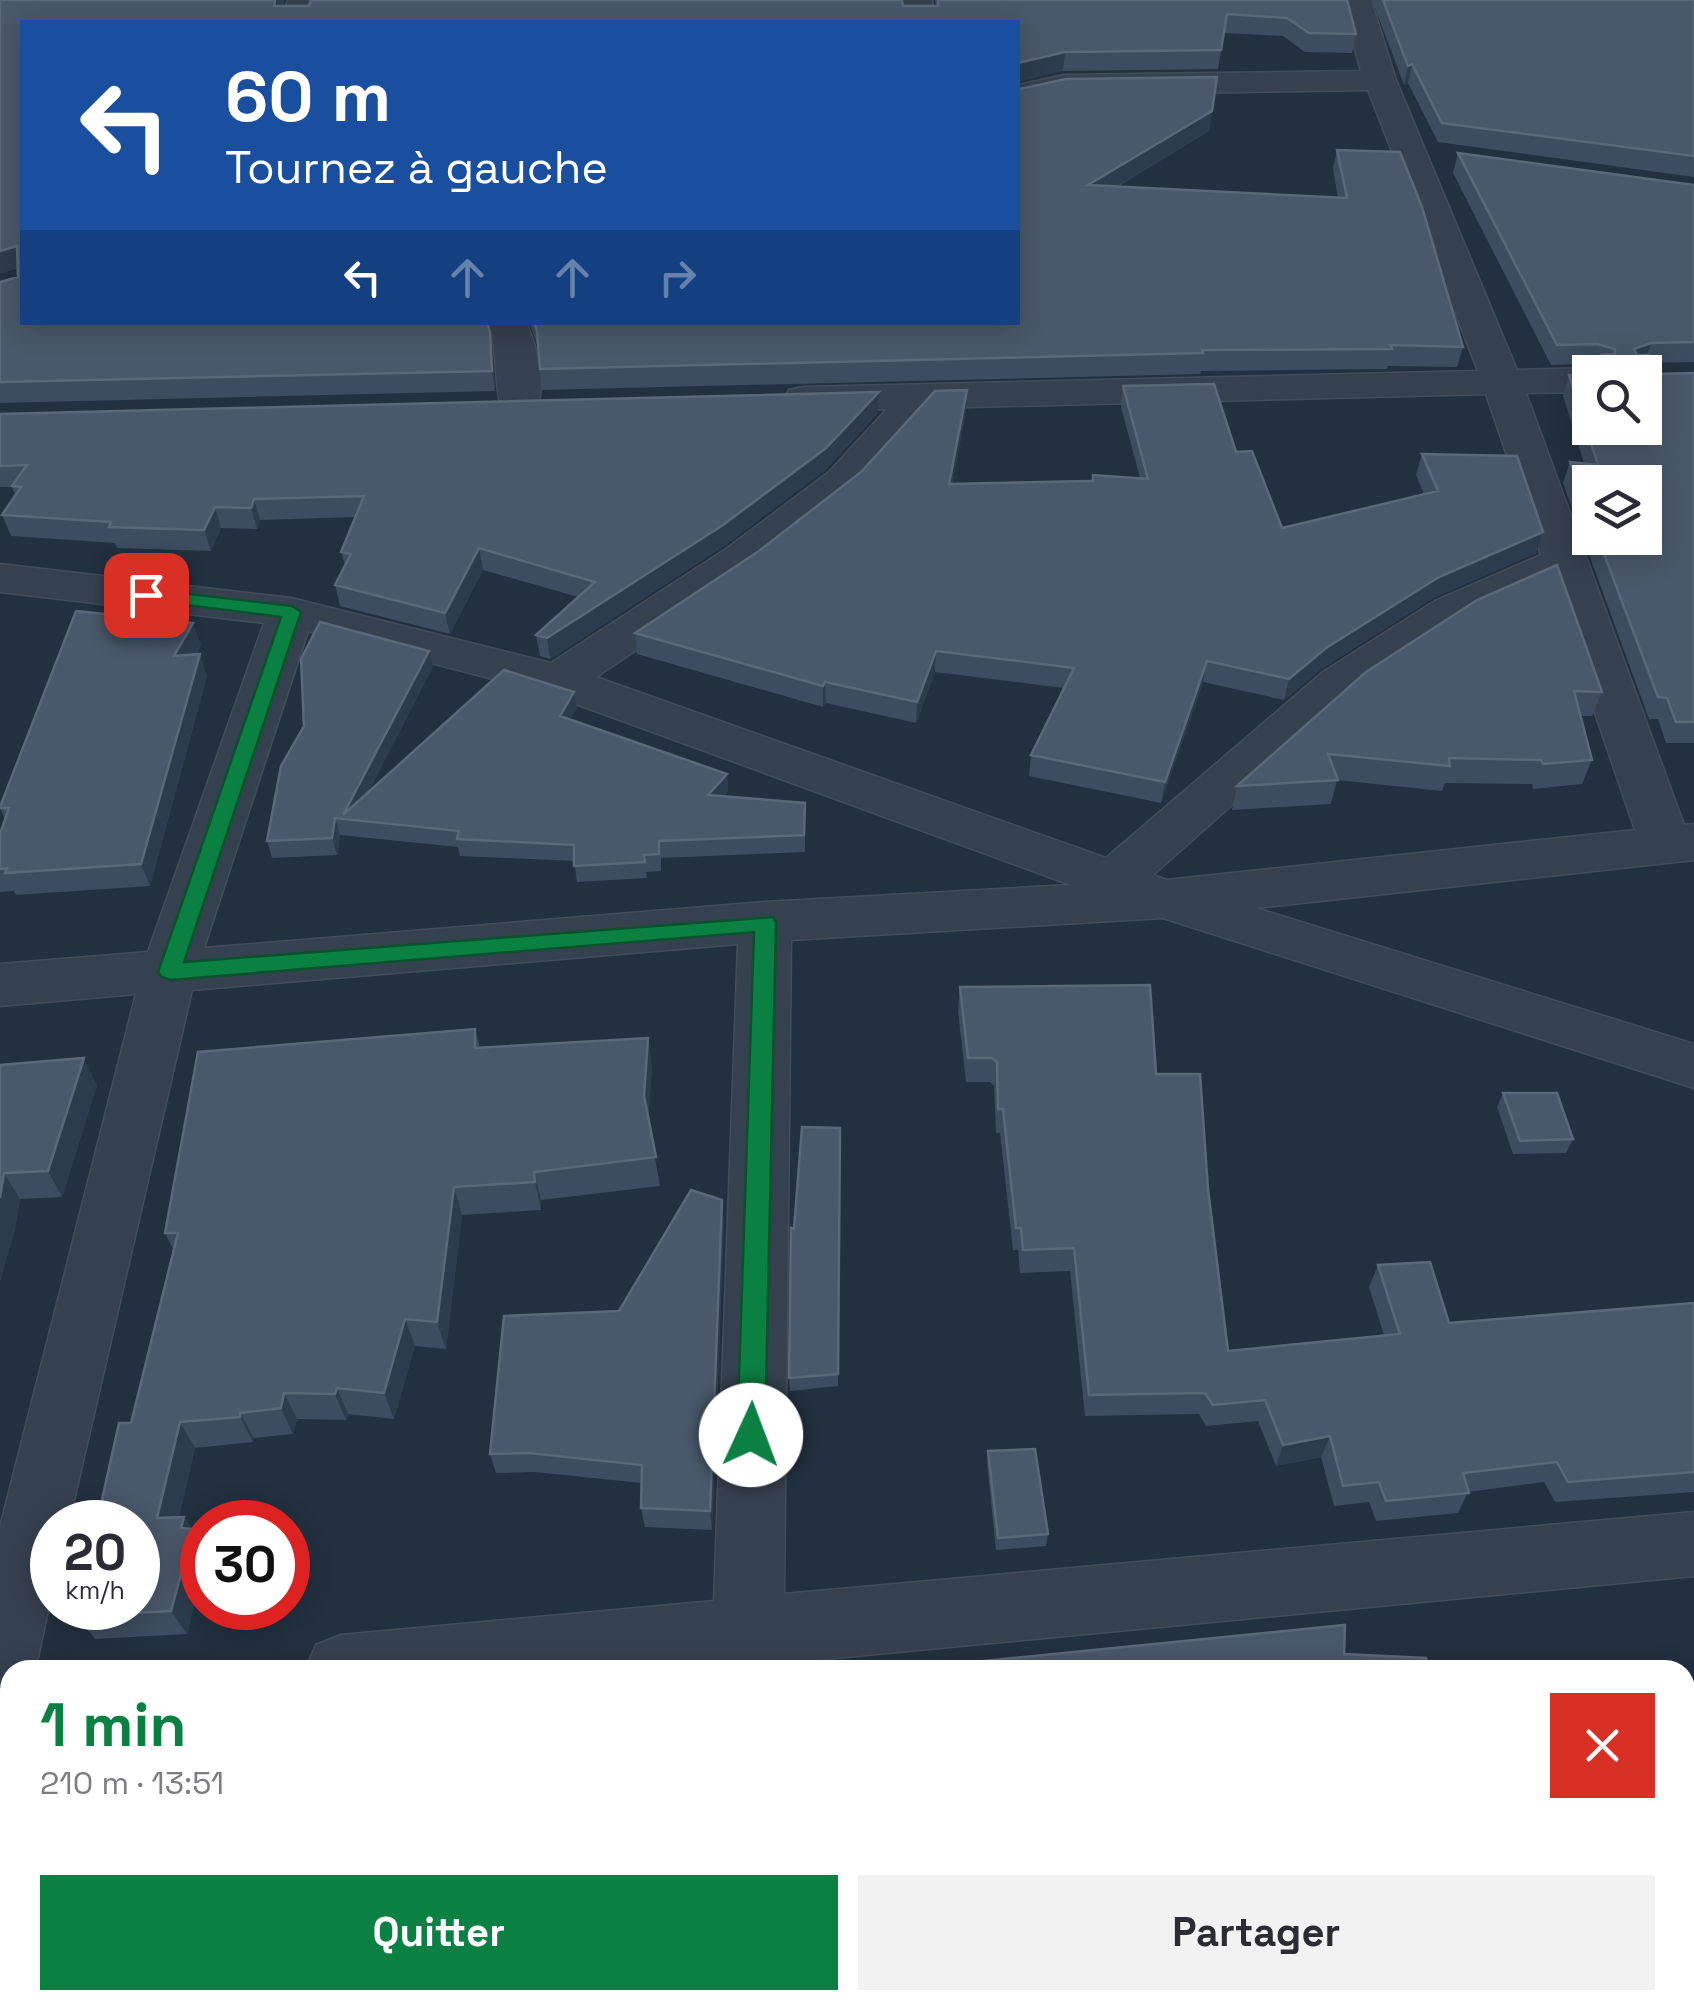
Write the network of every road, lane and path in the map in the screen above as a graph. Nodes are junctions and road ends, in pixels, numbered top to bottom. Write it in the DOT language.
graph roads {
  1 [pos="1356,0"];
  2 [pos="1380,80"];
  3 [pos="1020,95"];
  4 [pos="1410,153"];
  5 [pos="1447,158"];
  6 [pos="508,325"];
  7 [pos="1572,380"];
  8 [pos="1502,382"];
  9 [pos="921,396"];
  10 [pos="768,400"];
  11 [pos="518,406"];
  12 [pos="1565,561"];
  13 [pos="0,578"];
  14 [pos="292,612"];
  15 [pos="558,680"];
  16 [pos="1680,843"];
  17 [pos="1114,880"];
  18 [pos="1164,899"];
  19 [pos="766,922"];
  20 [pos="170,972"];
  21 [pos="0,985"];
  22 [pos="1694,1066"];
  23 [pos="1694,1544"];
  24 [pos="746,1651"];
  25 [pos="1,1660"];
  26 [pos="554,1660"];
  1 -- 2 [label="street"];
  2 -- 3 [label="street"];
  2 -- 4 [label="street"];
  4 -- 5 [label="street"];
  4 -- 8 [label="street"];
  6 -- 11 [label="street"];
  7 -- 8 [label="street"];
  8 -- 9 [label="street"];
  8 -- 12 [label="street"];
  9 -- 10 [label="street"];
  9 -- 15 [label="street"];
  12 -- 16 [label="street"];
  12 -- 17 [label="street"];
  13 -- 14 [label="street"];
  14 -- 15 [label="street"];
  14 -- 20 [label="street"];
  15 -- 17 [label="street"];
  16 -- 18 [label="street"];
  17 -- 18 [label="street"];
  18 -- 19 [label="street"];
  18 -- 22 [label="street"];
  19 -- 20 [label="street"];
  19 -- 24 [label="street"];
  20 -- 21 [label="street"];
  20 -- 25 [label="street"];
  23 -- 24 [label="street"];
  24 -- 26 [label="street"];
}
